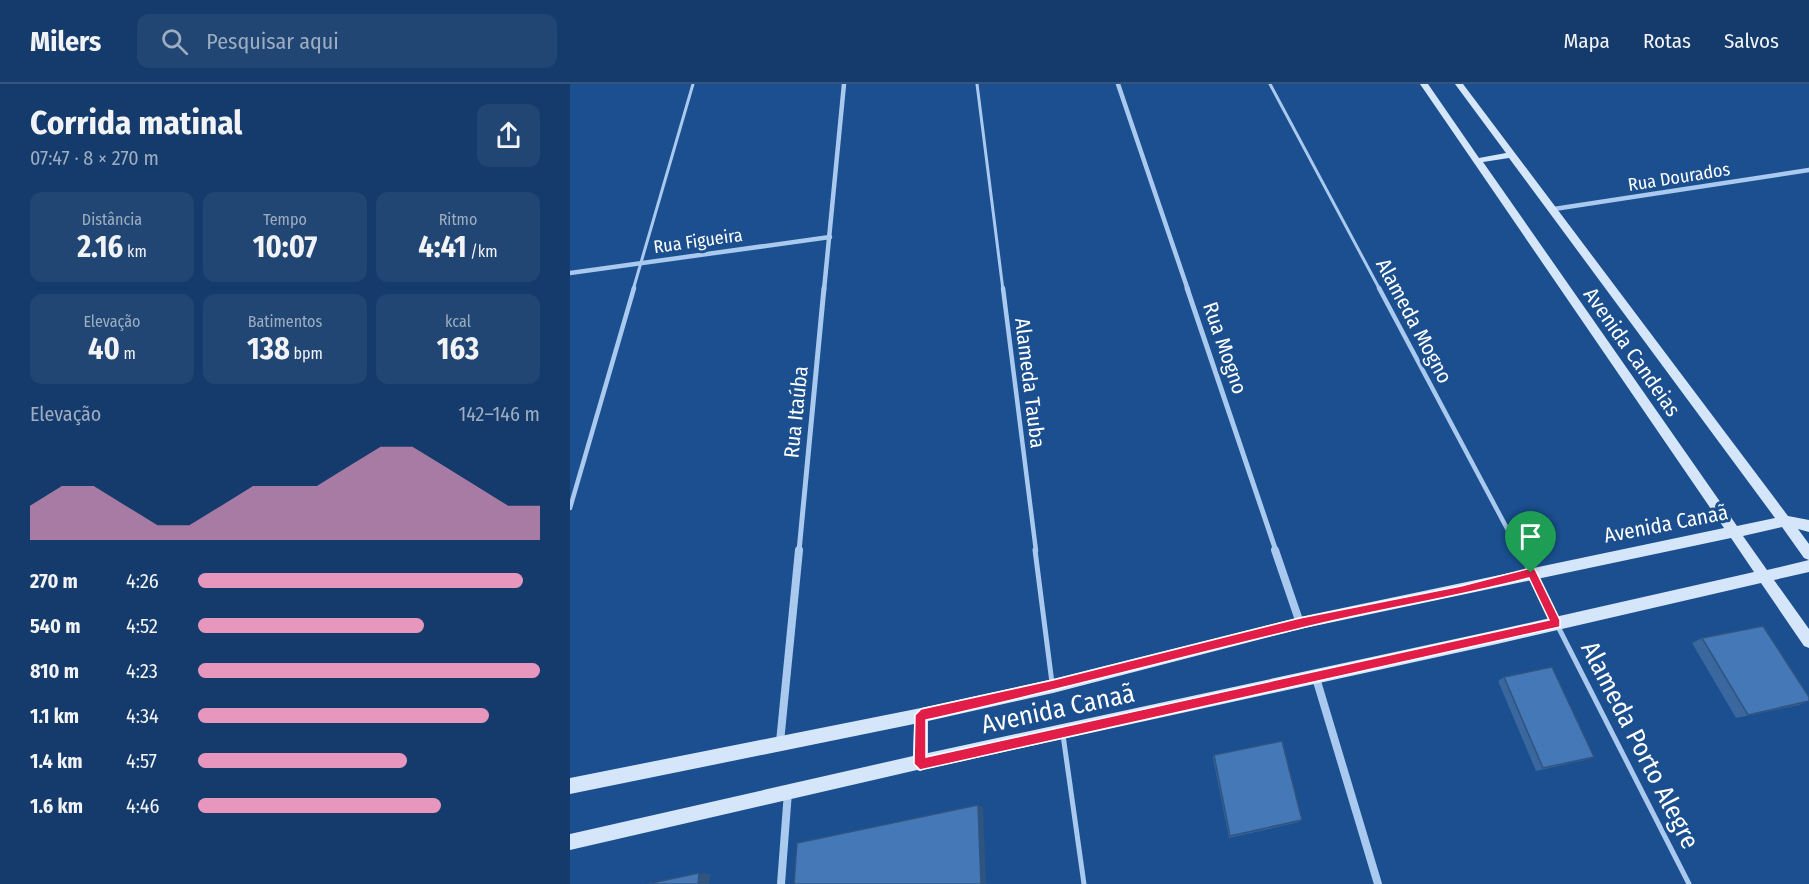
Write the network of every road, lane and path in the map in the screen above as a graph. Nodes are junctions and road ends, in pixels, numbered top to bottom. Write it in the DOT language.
graph roads {
  1 [pos="693,84"];
  2 [pos="844,84"];
  3 [pos="978,84"];
  4 [pos="1118,84"];
  5 [pos="1270,84"];
  6 [pos="1424,84"];
  7 [pos="1459,84"];
  8 [pos="1511,155"];
  9 [pos="1476,161"];
  10 [pos="1809,170"];
  11 [pos="1554,209"];
  12 [pos="830,237"];
  13 [pos="642,263"];
  14 [pos="570,273"];
  15 [pos="570,508"];
  16 [pos="1786,521"];
  17 [pos="1809,526"];
  18 [pos="1733,532"];
  19 [pos="1809,554"];
  20 [pos="1809,566"];
  21 [pos="1531,573"];
  22 [pos="1765,578"];
  23 [pos="1300,623"];
  24 [pos="1556,624"];
  25 [pos="1809,641"];
  26 [pos="1316,678"];
  27 [pos="1053,686"];
  28 [pos="921,715"];
  29 [pos="1063,732"];
  30 [pos="780,743"];
  31 [pos="920,764"];
  32 [pos="570,786"];
  33 [pos="788,791"];
  34 [pos="570,842"];
  35 [pos="780,884"];
  36 [pos="1084,884"];
  37 [pos="1378,884"];
  38 [pos="1689,884"];
  1 -- 13 [label="lane"];
  2 -- 12 [label="street, Rua Itaúba"];
  3 -- 27 [label="lane, Alameda Tauba"];
  4 -- 23 [label="street, Rua Mogno"];
  5 -- 21 [label="lane, Alameda Mogno"];
  6 -- 9 [label="main road, Avenida Candeias"];
  7 -- 8 [label="main road, Avenida Candeias"];
  8 -- 9 [label="main road"];
  8 -- 11 [label="main road, Avenida Candeias"];
  9 -- 18 [label="main road, Avenida Candeias"];
  10 -- 11 [label="street, Rua Dourados"];
  11 -- 16 [label="main road, Avenida Candeias"];
  12 -- 13 [label="street, Rua Figueira"];
  12 -- 30 [label="street, Rua Itaúba"];
  13 -- 14 [label="street, Rua Figueira"];
  13 -- 15 [label="lane"];
  16 -- 17 [label="main road, Avenida Canaã"];
  16 -- 18 [label="main road, Avenida Canaã"];
  16 -- 19 [label="main road, Avenida Candeias"];
  18 -- 21 [label="main road, Avenida Canaã"];
  18 -- 22 [label="main road, Avenida Candeias"];
  20 -- 22 [label="main road, Avenida Canaã"];
  21 -- 23 [label="main road, Avenida Canaã"];
  21 -- 24 [label="lane"];
  22 -- 24 [label="main road, Avenida Canaã"];
  22 -- 25 [label="main road, Avenida Candeias"];
  23 -- 27 [label="main road, Avenida Canaã"];
  24 -- 26 [label="main road, Avenida Canaã"];
  24 -- 38 [label="lane, Alameda Porto Alegre"];
  26 -- 29 [label="main road, Avenida Canaã"];
  26 -- 37 [label="street"];
  27 -- 28 [label="main road, Avenida Canaã"];
  28 -- 30 [label="main road, Avenida Canaã"];
  28 -- 31 [label="main road"];
  29 -- 31 [label="main road, Avenida Canaã"];
  29 -- 36 [label="lane"];
  30 -- 32 [label="main road, Avenida Canaã"];
  31 -- 33 [label="main road, Avenida Canaã"];
  33 -- 34 [label="main road, Avenida Canaã"];
  33 -- 35 [label="street"];
}
